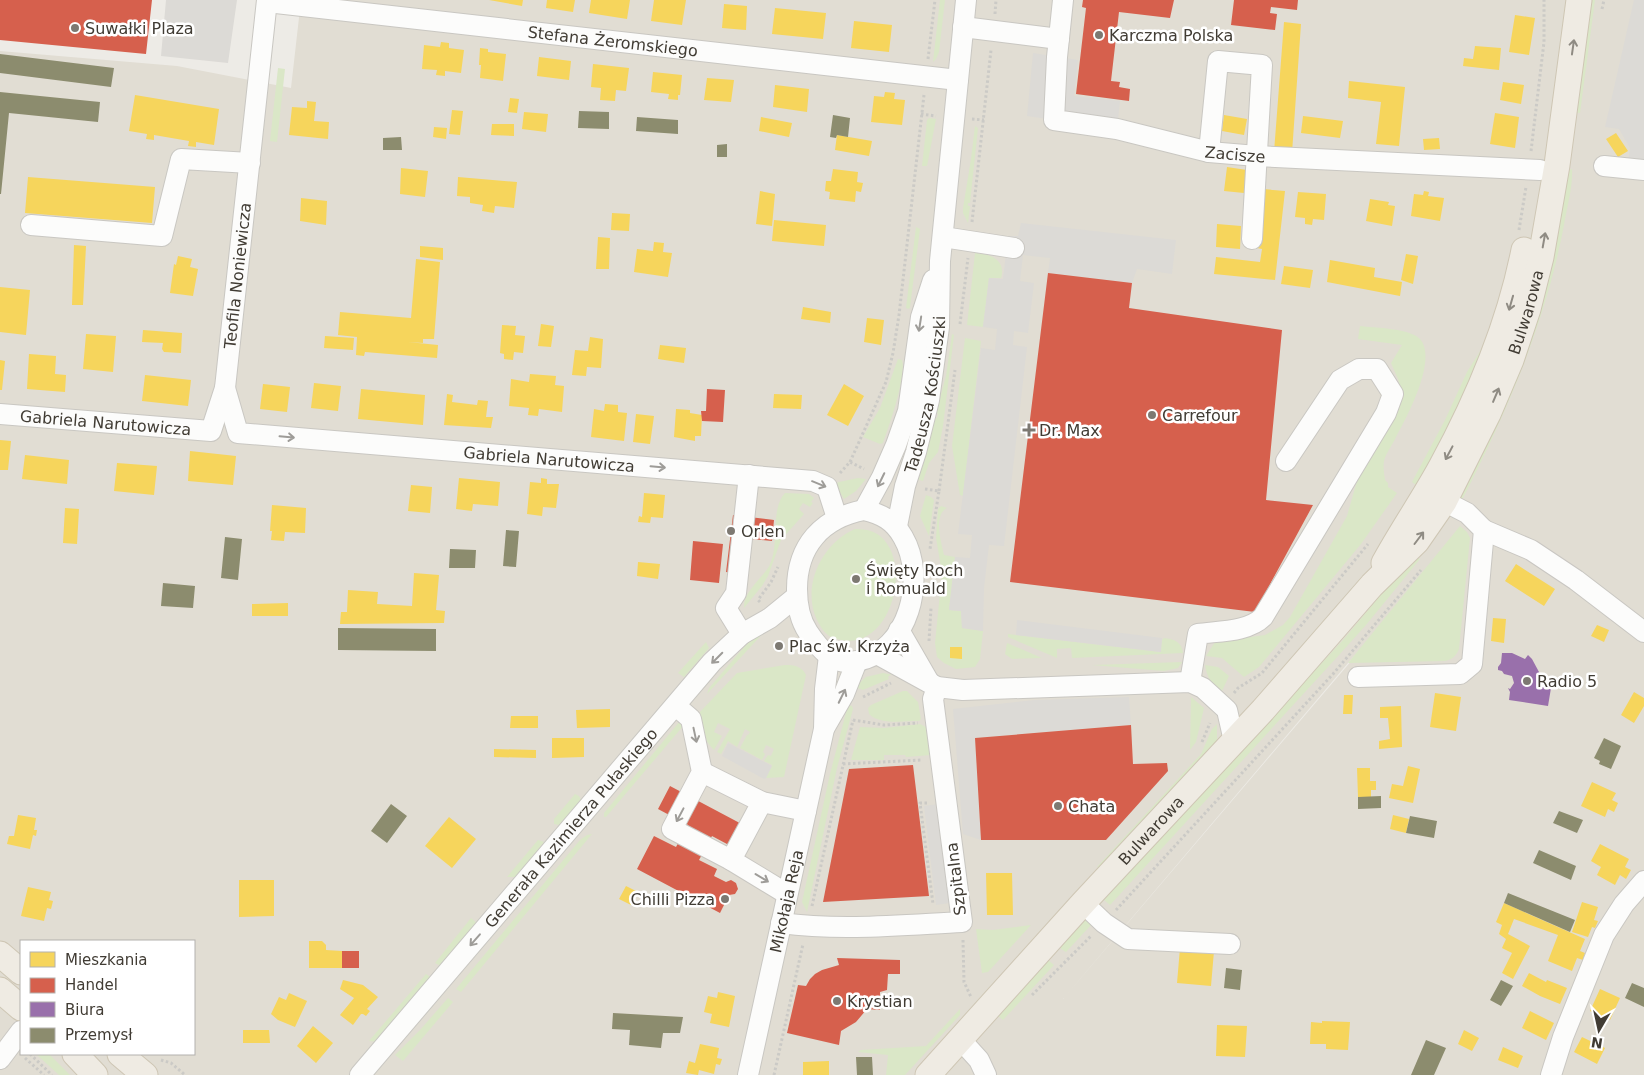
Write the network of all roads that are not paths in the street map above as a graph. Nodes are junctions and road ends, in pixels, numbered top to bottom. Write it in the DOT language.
graph roads {
  1 [pos="966,0"];
  2 [pos="1063,0"];
  3 [pos="1562,0"];
  4 [pos="1579,0"];
  5 [pos="267,1"];
  6 [pos="963,27"];
  7 [pos="1059,39"];
  8 [pos="958,80"];
  9 [pos="1209,152"];
  10 [pos="1257,156"];
  11 [pos="250,164"];
  12 [pos="1604,166"];
  13 [pos="1534,169"];
  14 [pos="1644,170"];
  15 [pos="31,225"];
  16 [pos="943,238"];
  17 [pos="1252,239"];
  18 [pos="1014,248"];
  19 [pos="940,261"];
  20 [pos="225,388"];
  21 [pos="0,414"];
  22 [pos="211,431"];
  23 [pos="238,433"];
  24 [pos="1286,461"];
  25 [pos="749,475"];
  26 [pos="1435,497"];
  27 [pos="864,510"];
  28 [pos="837,518"];
  29 [pos="897,526"];
  30 [pos="1484,530"];
  31 [pos="797,596"];
  32 [pos="899,630"];
  33 [pos="1644,632"];
  34 [pos="742,634"];
  35 [pos="877,654"];
  36 [pos="829,656"];
  37 [pos="857,661"];
  38 [pos="912,665"];
  39 [pos="1358,677"];
  40 [pos="1190,682"];
  41 [pos="933,684"];
  42 [pos="676,706"];
  43 [pos="1227,710"];
  44 [pos="1263,710"];
  45 [pos="824,729"];
  46 [pos="1234,742"];
  47 [pos="702,772"];
  48 [pos="762,802"];
  49 [pos="806,810"];
  50 [pos="731,860"];
  51 [pos="1644,881"];
  52 [pos="787,894"];
  53 [pos="1083,903"];
  54 [pos="781,923"];
  55 [pos="1230,944"];
  56 [pos="0,954"];
  57 [pos="20,971"];
  58 [pos="0,990"];
  59 [pos="20,1007"];
  60 [pos="20,1033"];
  61 [pos="960,1039"];
  62 [pos="75,1055"];
  63 [pos="122,1055"];
  64 [pos="0,1059"];
  65 [pos="149,1066"];
  66 [pos="95,1075"];
  67 [pos="360,1075"];
  68 [pos="748,1075"];
  69 [pos="928,1075"];
  70 [pos="986,1075"];
  71 [pos="1551,1075"];
  1 -- 6 [label="street, Tadeusza Kościuszki"];
  2 -- 7 [label="street, Zacisze"];
  3 -- 13 [label="main road, Bulwarowa"];
  26 -- 4 [label="main road, Bulwarowa, one-way"];
  5 -- 8 [label="street, Stefana Żeromskiego"];
  5 -- 11 [label="street, Teofila Noniewicza"];
  6 -- 7 [label="street"];
  6 -- 8 [label="street, Tadeusza Kościuszki"];
  7 -- 9 [label="street, Zacisze"];
  8 -- 16 [label="street, Tadeusza Kościuszki"];
  9 -- 10 [label="street, Zacisze"];
  9 -- 10 [label="street"];
  10 -- 13 [label="street, Zacisze"];
  10 -- 17 [label="street"];
  11 -- 15 [label="street"];
  11 -- 20 [label="street, Teofila Noniewicza"];
  12 -- 14 [label="street"];
  13 -- 26 [label="main road, Bulwarowa, one-way"];
  16 -- 18 [label="street"];
  16 -- 19 [label="street, Tadeusza Kościuszki"];
  19 -- 27 [label="street, Tadeusza Kościuszki, one-way"];
  19 -- 29 [label="street, Tadeusza Kościuszki"];
  20 -- 22 [label="street, Teofila Noniewicza"];
  20 -- 23 [label="street, Teofila Noniewicza"];
  21 -- 22 [label="street, Gabriela Narutowicza"];
  23 -- 25 [label="street, Gabriela Narutowicza, one-way"];
  24 -- 40 [label="street"];
  25 -- 28 [label="street, Gabriela Narutowicza, one-way"];
  25 -- 34 [label="street"];
  26 -- 30 [label="street"];
  26 -- 44 [label="main road, Bulwarowa"];
  27 -- 28 [label="street"];
  27 -- 29 [label="street"];
  28 -- 31 [label="street"];
  29 -- 32 [label="street"];
  30 -- 33 [label="street"];
  30 -- 39 [label="street"];
  31 -- 34 [label="street, Generała Kazimierza Pułaskiego"];
  31 -- 36 [label="street"];
  32 -- 35 [label="street"];
  32 -- 38 [label="street"];
  34 -- 42 [label="street, Generała Kazimierza Pułaskiego, one-way"];
  35 -- 37 [label="street"];
  35 -- 38 [label="street"];
  36 -- 37 [label="street"];
  36 -- 45 [label="street"];
  45 -- 37 [label="street, one-way"];
  38 -- 41 [label="street"];
  40 -- 41 [label="street"];
  40 -- 43 [label="street"];
  41 -- 54 [label="street, Szpitalna"];
  42 -- 47 [label="street, one-way"];
  42 -- 67 [label="street, Generała Kazimierza Pułaskiego, one-way"];
  43 -- 44 [label="street"];
  43 -- 46 [label="street"];
  44 -- 46 [label="main road, Bulwarowa"];
  45 -- 49 [label="street, Mikołaja Reja"];
  46 -- 53 [label="main road, Bulwarowa"];
  47 -- 48 [label="street"];
  47 -- 50 [label="street, one-way"];
  48 -- 49 [label="street"];
  48 -- 50 [label="street"];
  49 -- 52 [label="street, Mikołaja Reja"];
  50 -- 52 [label="street, one-way"];
  51 -- 71 [label="street"];
  52 -- 54 [label="street, Mikołaja Reja"];
  53 -- 55 [label="street"];
  53 -- 61 [label="main road, Bulwarowa"];
  54 -- 68 [label="street, Mikołaja Reja"];
  56 -- 57 [label="main road"];
  58 -- 59 [label="main road"];
  60 -- 64 [label="street"];
  61 -- 69 [label="main road, Bulwarowa"];
  61 -- 70 [label="street"];
  62 -- 66 [label="main road"];
  63 -- 65 [label="main road"];
}
